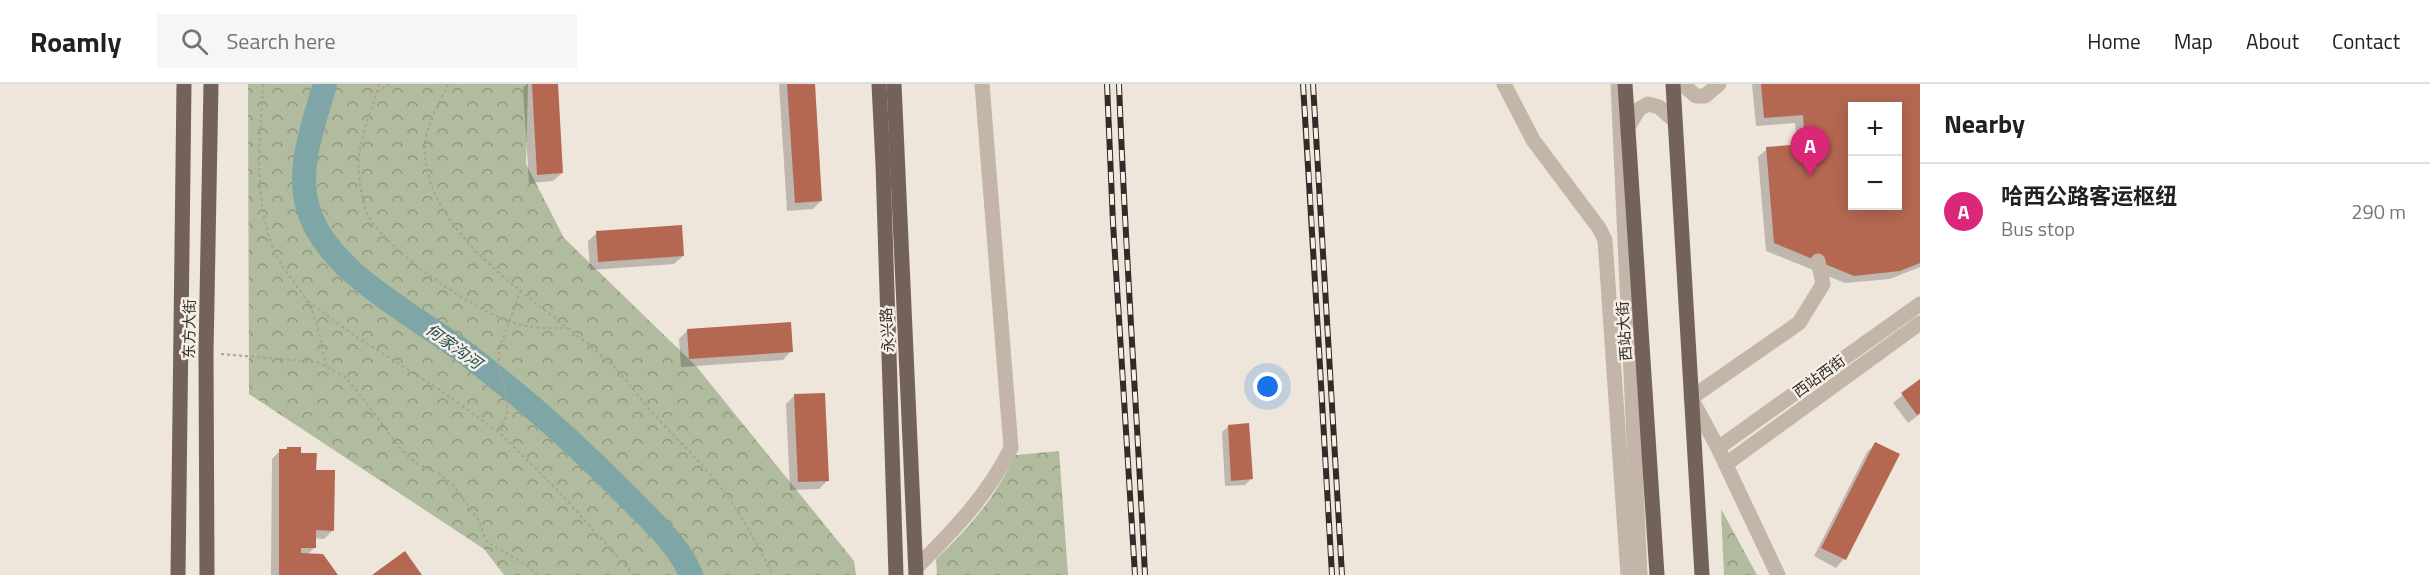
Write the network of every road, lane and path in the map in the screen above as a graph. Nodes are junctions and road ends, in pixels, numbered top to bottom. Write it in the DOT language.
graph roads {
  1 [pos="184,84"];
  2 [pos="211,84"];
  3 [pos="263,84"];
  4 [pos="379,84"];
  5 [pos="390,84"];
  6 [pos="448,84"];
  7 [pos="879,84"];
  8 [pos="894,84"];
  9 [pos="982,84"];
  10 [pos="1504,84"];
  11 [pos="1618,84"];
  12 [pos="1626,84"];
  13 [pos="1673,84"];
  14 [pos="1682,84"];
  15 [pos="1719,84"];
  16 [pos="377,92"];
  17 [pos="1675,121"];
  18 [pos="1628,128"];
  19 [pos="1818,261"];
  20 [pos="521,290"];
  21 [pos="306,299"];
  22 [pos="1920,303"];
  23 [pos="508,321"];
  24 [pos="1920,323"];
  25 [pos="567,328"];
  26 [pos="206,353"];
  27 [pos="327,367"];
  28 [pos="1691,398"];
  29 [pos="500,433"];
  30 [pos="1718,448"];
  31 [pos="1726,464"];
  32 [pos="916,571"];
  33 [pos="178,575"];
  34 [pos="207,575"];
  35 [pos="537,575"];
  36 [pos="634,575"];
  37 [pos="773,575"];
  38 [pos="896,575"];
  39 [pos="1628,575"];
  40 [pos="1640,575"];
  41 [pos="1657,575"];
  42 [pos="1702,575"];
  43 [pos="1778,575"];
  1 -- 33 [label="main road, 东方大街"];
  2 -- 26 [label="main road, 东方大街"];
  3 -- 21 [label="path"];
  4 -- 16 [label="path"];
  5 -- 16 [label="path"];
  6 -- 20 [label="path"];
  7 -- 38 [label="main road, 永兴路"];
  8 -- 32 [label="main road, 永兴路"];
  9 -- 32 [label="street"];
  10 -- 39 [label="street"];
  11 -- 40 [label="street"];
  12 -- 18 [label="main road, 西站大街"];
  13 -- 17 [label="main road"];
  14 -- 15 [label="street"];
  16 -- 23 [label="path"];
  17 -- 18 [label="street"];
  17 -- 28 [label="main road"];
  18 -- 41 [label="main road, 西站大街"];
  19 -- 28 [label="street"];
  20 -- 23 [label="path"];
  20 -- 25 [label="path"];
  21 -- 27 [label="path"];
  21 -- 29 [label="path"];
  22 -- 30 [label="street, 西站西街"];
  23 -- 25 [label="path"];
  23 -- 29 [label="path"];
  24 -- 31 [label="street, 西站西街"];
  25 -- 37 [label="path"];
  26 -- 27 [label="path"];
  26 -- 34 [label="main road, 东方大街"];
  27 -- 35 [label="path"];
  28 -- 30 [label="street"];
  28 -- 42 [label="main road"];
  29 -- 36 [label="path"];
  30 -- 31 [label="street"];
  31 -- 43 [label="street"];
}
